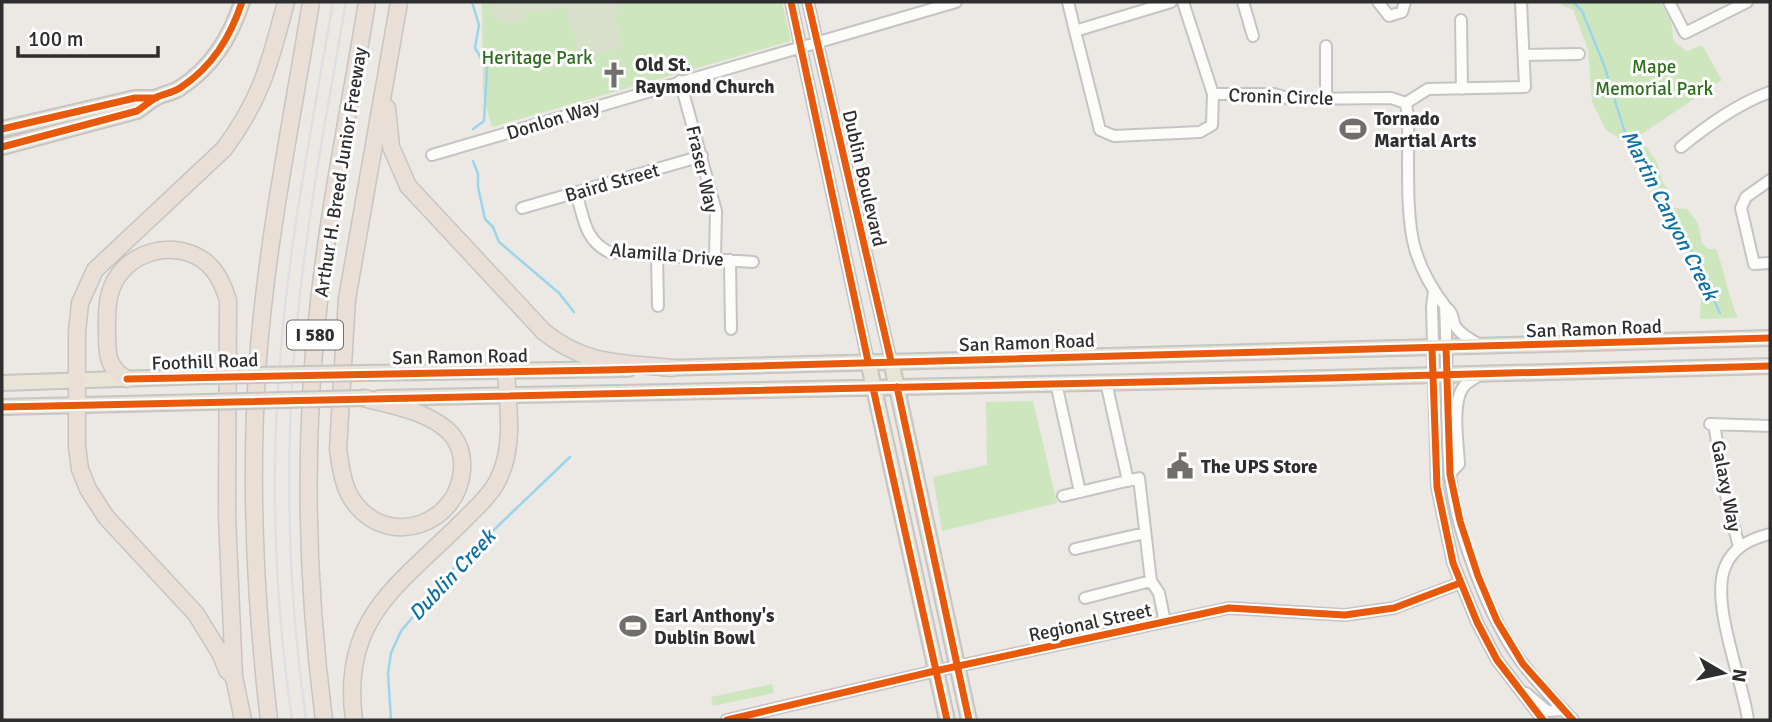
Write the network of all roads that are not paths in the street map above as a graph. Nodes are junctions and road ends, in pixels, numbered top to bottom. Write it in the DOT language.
graph roads {
  1 [pos="242,2"];
  2 [pos="286,2"];
  3 [pos="312,2"];
  4 [pos="367,2"];
  5 [pos="399,2"];
  6 [pos="791,2"];
  7 [pos="808,2"];
  8 [pos="956,2"];
  9 [pos="1068,2"];
  10 [pos="1171,2"];
  11 [pos="1183,2"];
  12 [pos="1243,2"];
  13 [pos="1378,2"];
  14 [pos="1405,2"];
  15 [pos="1521,2"];
  16 [pos="1669,2"];
  17 [pos="1747,2"];
  18 [pos="1461,20"];
  19 [pos="1075,31"];
  20 [pos="1253,36"];
  21 [pos="817,42"];
  22 [pos="801,46"];
  23 [pos="1326,46"];
  24 [pos="1579,54"];
  25 [pos="1524,55"];
  26 [pos="388,63"];
  27 [pos="680,81"];
  28 [pos="1462,89"];
  29 [pos="1770,92"];
  30 [pos="1213,94"];
  31 [pos="156,98"];
  32 [pos="1326,99"];
  33 [pos="1406,103"];
  34 [pos="2,129"];
  35 [pos="2,147"];
  36 [pos="1681,147"];
  37 [pos="432,155"];
  38 [pos="702,156"];
  39 [pos="1770,180"];
  40 [pos="576,193"];
  41 [pos="522,208"];
  42 [pos="657,255"];
  43 [pos="715,259"];
  44 [pos="730,260"];
  45 [pos="753,261"];
  46 [pos="1770,263"];
  47 [pos="1434,291"];
  48 [pos="658,306"];
  49 [pos="1445,306"];
  50 [pos="731,329"];
  51 [pos="1770,338"];
  52 [pos="1482,346"];
  53 [pos="1439,347"];
  54 [pos="868,361"];
  55 [pos="891,361"];
  56 [pos="1770,366"];
  57 [pos="672,368"];
  58 [pos="506,372"];
  59 [pos="1439,374"];
  60 [pos="1483,374"];
  61 [pos="285,375"];
  62 [pos="127,379"];
  63 [pos="76,381"];
  64 [pos="2,383"];
  65 [pos="1056,383"];
  66 [pos="1107,383"];
  67 [pos="897,387"];
  68 [pos="873,388"];
  69 [pos="508,396"];
  70 [pos="364,398"];
  71 [pos="76,405"];
  72 [pos="2,407"];
  73 [pos="1770,426"];
  74 [pos="1450,474"];
  75 [pos="1128,481"];
  76 [pos="1080,492"];
  77 [pos="1063,496"];
  78 [pos="1145,533"];
  79 [pos="1770,534"];
  80 [pos="1739,547"];
  81 [pos="1074,549"];
  82 [pos="1151,581"];
  83 [pos="1460,583"];
  84 [pos="1085,597"];
  85 [pos="1165,622"];
  86 [pos="957,666"];
  87 [pos="936,671"];
  88 [pos="234,677"];
  89 [pos="1515,686"];
  90 [pos="1564,710"];
  91 [pos="243,720"];
  92 [pos="269,720"];
  93 [pos="324,720"];
  94 [pos="354,720"];
  95 [pos="727,720"];
  96 [pos="947,720"];
  97 [pos="969,720"];
  98 [pos="1543,720"];
  99 [pos="1573,720"];
  100 [pos="1748,720"];
  1 -- 31 [label="main road"];
  2 -- 63 [label="highway"];
  3 -- 92 [label="highway, I 580"];
  4 -- 93 [label="highway, Arthur H. Breed Junior Freeway / I 580"];
  5 -- 26 [label="highway"];
  6 -- 22 [label="street, Dublin Boulevard"];
  7 -- 21 [label="street, Dublin Boulevard"];
  8 -- 21 [label="street, Donlon Way"];
  9 -- 19 [label="street"];
  10 -- 19 [label="street"];
  11 -- 30 [label="street"];
  12 -- 20 [label="street"];
  13 -- 14 [label="street"];
  15 -- 25 [label="street"];
  16 -- 17 [label="street"];
  18 -- 28 [label="street"];
  19 -- 30 [label="street, Cronin Circle"];
  21 -- 22 [label="street, Donlon Way"];
  21 -- 55 [label="street, Dublin Boulevard"];
  22 -- 27 [label="street, Donlon Way"];
  22 -- 54 [label="street, Dublin Boulevard"];
  23 -- 32 [label="street"];
  24 -- 25 [label="street"];
  25 -- 28 [label="street"];
  26 -- 57 [label="highway"];
  26 -- 70 [label="highway"];
  27 -- 37 [label="street, Donlon Way"];
  27 -- 38 [label="street, Fraser Way"];
  28 -- 33 [label="street"];
  29 -- 36 [label="street"];
  30 -- 32 [label="street, Cronin Circle"];
  31 -- 34 [label="main road"];
  31 -- 35 [label="main road"];
  32 -- 33 [label="street, Cronin Circle"];
  33 -- 47 [label="street"];
  38 -- 40 [label="street, Baird Street"];
  38 -- 43 [label="street, Fraser Way"];
  39 -- 46 [label="street"];
  40 -- 41 [label="street, Baird Street"];
  40 -- 42 [label="street, Alamilla Drive"];
  42 -- 43 [label="street, Alamilla Drive"];
  42 -- 48 [label="street"];
  43 -- 44 [label="street, Alamilla Drive"];
  44 -- 45 [label="street, Alamilla Drive"];
  44 -- 50 [label="street"];
  47 -- 49 [label="street"];
  47 -- 53 [label="street"];
  49 -- 52 [label="street"];
  49 -- 53 [label="street"];
  51 -- 52 [label="main road, San Ramon Road"];
  52 -- 53 [label="main road, San Ramon Road"];
  53 -- 55 [label="main road, San Ramon Road"];
  53 -- 59 [label="street"];
  54 -- 55 [label="main road, San Ramon Road"];
  54 -- 57 [label="main road, San Ramon Road"];
  54 -- 68 [label="main road, Dublin Boulevard"];
  55 -- 67 [label="main road, Dublin Boulevard"];
  56 -- 60 [label="main road"];
  57 -- 58 [label="main road, San Ramon Road"];
  58 -- 61 [label="main road, San Ramon Road, bridge"];
  58 -- 69 [label="highway"];
  59 -- 60 [label="main road"];
  59 -- 66 [label="main road"];
  59 -- 74 [label="street"];
  59 -- 83 [label="street"];
  60 -- 74 [label="street"];
  61 -- 62 [label="main road, Foothill Road, bridge"];
  62 -- 63 [label="main road, Foothill Road"];
  62 -- 88 [label="highway"];
  63 -- 64 [label="main road, Foothill Road"];
  63 -- 71 [label="highway"];
  65 -- 66 [label="main road"];
  65 -- 67 [label="main road"];
  65 -- 76 [label="street"];
  66 -- 75 [label="street"];
  67 -- 68 [label="main road"];
  67 -- 86 [label="main road, Dublin Boulevard"];
  68 -- 69 [label="main road"];
  68 -- 87 [label="main road, Dublin Boulevard"];
  69 -- 70 [label="main road"];
  69 -- 94 [label="highway"];
  70 -- 71 [label="main road, bridge"];
  71 -- 72 [label="main road"];
  71 -- 88 [label="highway"];
  73 -- 80 [label="street, Galaxy Way"];
  74 -- 90 [label="street"];
  75 -- 76 [label="street"];
  75 -- 78 [label="street"];
  76 -- 77 [label="street"];
  78 -- 81 [label="street"];
  78 -- 82 [label="street"];
  79 -- 80 [label="street"];
  80 -- 100 [label="street"];
  82 -- 84 [label="street"];
  82 -- 85 [label="street"];
  83 -- 85 [label="street, Regional Street"];
  83 -- 89 [label="street"];
  85 -- 86 [label="street, Regional Street"];
  86 -- 87 [label="street, Regional Street"];
  86 -- 97 [label="main road, Dublin Boulevard"];
  87 -- 95 [label="street, Regional Street"];
  87 -- 96 [label="main road, Dublin Boulevard"];
  88 -- 91 [label="highway"];
  89 -- 90 [label="street"];
  89 -- 98 [label="street"];
  90 -- 99 [label="street"];
}
